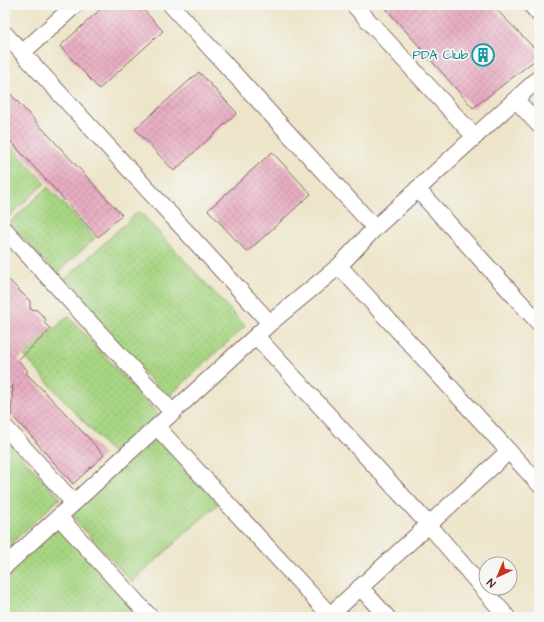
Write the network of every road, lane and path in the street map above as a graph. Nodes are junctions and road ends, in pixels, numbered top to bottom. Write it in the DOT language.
graph roads {
  1 [pos="75,5"];
  2 [pos="171,5"];
  3 [pos="354,5"];
  4 [pos="531,5"];
  5 [pos="539,14"];
  6 [pos="5,34"];
  7 [pos="22,53"];
  8 [pos="539,78"];
  9 [pos="516,100"];
  10 [pos="539,125"];
  11 [pos="475,137"];
  12 [pos="418,189"];
  13 [pos="375,228"];
  14 [pos="5,230"];
  15 [pos="339,266"];
  16 [pos="539,323"];
  17 [pos="270,324"];
  18 [pos="256,336"];
  19 [pos="173,413"];
  20 [pos="5,427"];
  21 [pos="157,427"];
  22 [pos="509,451"];
  23 [pos="539,484"];
  24 [pos="74,503"];
  25 [pos="59,517"];
  26 [pos="428,525"];
  27 [pos="5,566"];
  28 [pos="360,587"];
  29 [pos="329,616"];
  30 [pos="150,617"];
  31 [pos="387,617"];
  32 [pos="507,617"];
  1 -- 7 [label="street"];
  2 -- 13 [label="street"];
  3 -- 11 [label="street"];
  4 -- 5 [label="street"];
  6 -- 7 [label="street"];
  7 -- 17 [label="street"];
  8 -- 9 [label="street"];
  9 -- 10 [label="street"];
  9 -- 11 [label="street"];
  11 -- 12 [label="street"];
  12 -- 13 [label="street"];
  12 -- 16 [label="street"];
  13 -- 15 [label="street"];
  14 -- 19 [label="street"];
  15 -- 17 [label="street"];
  15 -- 22 [label="street"];
  17 -- 18 [label="street"];
  18 -- 19 [label="street"];
  18 -- 26 [label="street"];
  19 -- 21 [label="street"];
  20 -- 24 [label="street"];
  21 -- 24 [label="street"];
  21 -- 29 [label="street"];
  22 -- 23 [label="street"];
  22 -- 26 [label="street"];
  24 -- 25 [label="street"];
  25 -- 27 [label="street"];
  25 -- 30 [label="street"];
  26 -- 28 [label="street"];
  26 -- 32 [label="street"];
  28 -- 29 [label="street"];
  28 -- 31 [label="street"];
}
